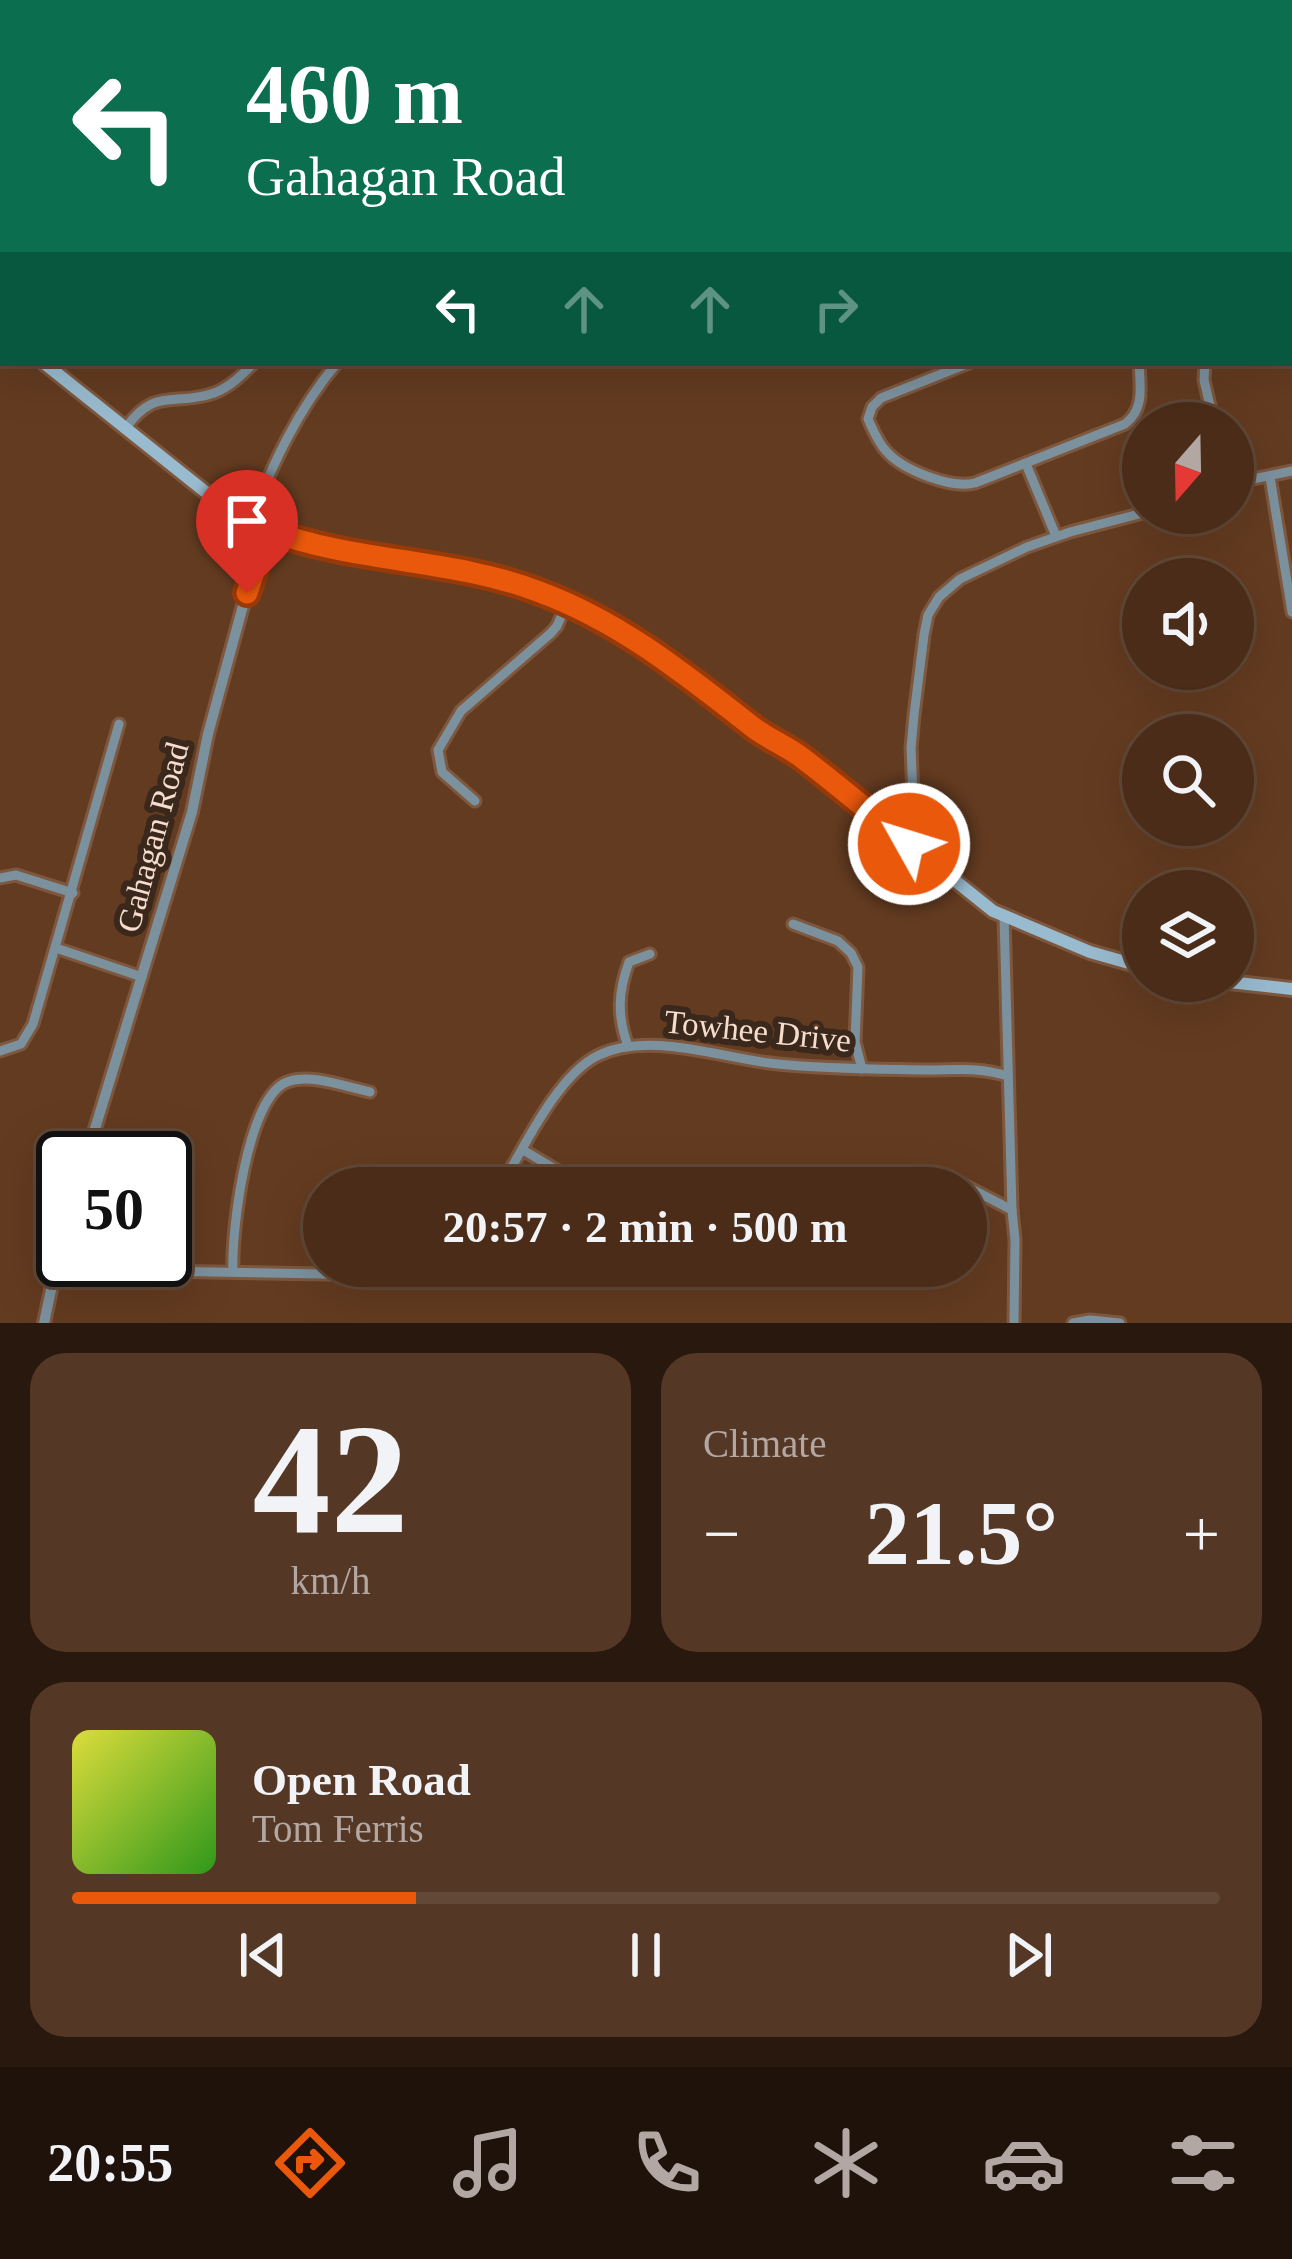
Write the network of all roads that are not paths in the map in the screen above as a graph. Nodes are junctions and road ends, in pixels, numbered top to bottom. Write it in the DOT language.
graph roads {
  1 [pos="48,366"];
  2 [pos="251,366"];
  3 [pos="335,366"];
  4 [pos="962,366"];
  5 [pos="1138,366"];
  6 [pos="1205,366"];
  7 [pos="1209,402"];
  8 [pos="125,429"];
  9 [pos="1025,464"];
  10 [pos="1292,471"];
  11 [pos="1270,477"];
  12 [pos="1254,480"];
  13 [pos="1122,519"];
  14 [pos="250,521"];
  15 [pos="268,530"];
  16 [pos="1056,536"];
  17 [pos="1288,557"];
  18 [pos="567,603"];
  19 [pos="1292,612"];
  20 [pos="119,724"];
  21 [pos="476,801"];
  22 [pos="909,844"];
  23 [pos="0,878"];
  24 [pos="73,893"];
  25 [pos="1004,916"];
  26 [pos="793,924"];
  27 [pos="56,948"];
  28 [pos="650,954"];
  29 [pos="1122,962"];
  30 [pos="142,977"];
  31 [pos="1254,985"];
  32 [pos="1292,989"];
  33 [pos="628,1046"];
  34 [pos="0,1051"];
  35 [pos="862,1069"];
  36 [pos="1007,1076"];
  37 [pos="370,1092"];
  38 [pos="94,1131"];
  39 [pos="523,1150"];
  40 [pos="513,1167"];
  41 [pos="552,1167"];
  42 [pos="987,1197"];
  43 [pos="1012,1210"];
  44 [pos="192,1271"];
  45 [pos="233,1272"];
  46 [pos="303,1273"];
  47 [pos="52,1287"];
  48 [pos="44,1323"];
  49 [pos="1014,1323"];
  50 [pos="1073,1323"];
  51 [pos="1120,1323"];
  1 -- 8 [label="main road"];
  2 -- 8 [label="street"];
  3 -- 14 [label="street"];
  4 -- 9 [label="street"];
  5 -- 9 [label="street"];
  6 -- 7 [label="street"];
  8 -- 14 [label="main road"];
  9 -- 16 [label="street"];
  10 -- 11 [label="street"];
  11 -- 12 [label="street"];
  11 -- 17 [label="street"];
  13 -- 16 [label="street"];
  14 -- 15 [label="main road"];
  15 -- 18 [label="main road"];
  15 -- 30 [label="street, Gahagan Road"];
  16 -- 22 [label="street"];
  17 -- 19 [label="street"];
  18 -- 21 [label="street"];
  18 -- 22 [label="main road"];
  20 -- 24 [label="street"];
  22 -- 25 [label="main road"];
  23 -- 24 [label="street"];
  24 -- 27 [label="street"];
  25 -- 29 [label="main road"];
  25 -- 36 [label="street"];
  26 -- 35 [label="street"];
  27 -- 30 [label="street"];
  27 -- 34 [label="street"];
  28 -- 33 [label="street"];
  30 -- 38 [label="street, Gahagan Road"];
  31 -- 32 [label="main road"];
  33 -- 35 [label="street, Towhee Drive"];
  33 -- 39 [label="street, Towhee Drive"];
  35 -- 36 [label="street, Towhee Drive"];
  36 -- 43 [label="street"];
  37 -- 45 [label="street"];
  39 -- 40 [label="street, Towhee Drive"];
  39 -- 41 [label="street"];
  42 -- 43 [label="street"];
  43 -- 49 [label="street"];
  44 -- 45 [label="street"];
  45 -- 46 [label="street"];
  47 -- 48 [label="street"];
  50 -- 51 [label="street"];
}
